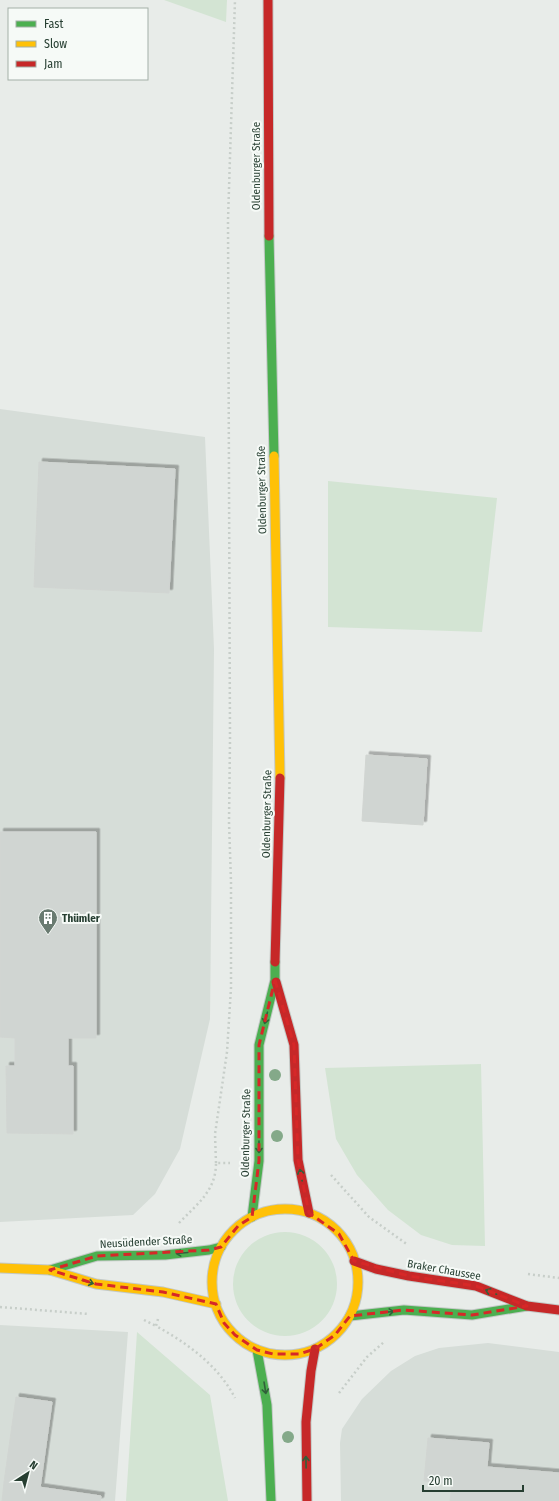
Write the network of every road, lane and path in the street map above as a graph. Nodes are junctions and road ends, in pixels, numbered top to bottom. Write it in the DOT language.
graph roads {
  1 [pos="235,0"];
  2 [pos="268,0"];
  3 [pos="275,980"];
  4 [pos="298,1160"];
  5 [pos="259,1161"];
  6 [pos="216,1163"];
  7 [pos="309,1213"];
  8 [pos="252,1217"];
  9 [pos="220,1247"];
  10 [pos="165,1255"];
  11 [pos="354,1261"];
  12 [pos="0,1268"];
  13 [pos="50,1270"];
  14 [pos="409,1276"];
  15 [pos="163,1292"];
  16 [pos="216,1304"];
  17 [pos="527,1306"];
  18 [pos="0,1307"];
  19 [pos="559,1310"];
  20 [pos="95,1314"];
  21 [pos="350,1316"];
  22 [pos="141,1320"];
  23 [pos="156,1326"];
  24 [pos="386,1341"];
  25 [pos="315,1349"];
  26 [pos="257,1350"];
  27 [pos="236,1400"];
  28 [pos="307,1404"];
  29 [pos="271,1501"];
  30 [pos="307,1501"];
  1 -- 6 [label="path"];
  2 -- 3 [label="street, Oldenburger Straße"];
  3 -- 4 [label="street, Oldenburger Straße"];
  3 -- 5 [label="street, Oldenburger Straße, one-way"];
  7 -- 4 [label="street, Oldenburger Straße, one-way"];
  4 -- 14 [label="path"];
  5 -- 6 [label="path"];
  5 -- 8 [label="street, Oldenburger Straße"];
  6 -- 10 [label="path"];
  7 -- 8 [label="street"];
  7 -- 11 [label="street"];
  8 -- 9 [label="street"];
  9 -- 10 [label="street, Neusüdender Straße, one-way"];
  9 -- 16 [label="street"];
  10 -- 13 [label="street, Neusüdender Straße"];
  11 -- 14 [label="street, Braker Chaussee"];
  11 -- 21 [label="street"];
  12 -- 13 [label="street, Neusüdender Straße"];
  13 -- 15 [label="street, Neusüdender Straße, one-way"];
  17 -- 14 [label="street, Braker Chaussee, one-way"];
  15 -- 16 [label="street, Neusüdender Straße"];
  15 -- 23 [label="path"];
  16 -- 26 [label="street"];
  17 -- 19 [label="street, Braker Chaussee"];
  21 -- 17 [label="street, Braker Chaussee, one-way"];
  18 -- 20 [label="path"];
  21 -- 25 [label="street"];
  22 -- 23 [label="path"];
  23 -- 27 [label="path"];
  24 -- 28 [label="path"];
  25 -- 26 [label="street"];
  25 -- 28 [label="street"];
  26 -- 29 [label="street, one-way"];
  30 -- 28 [label="street, one-way"];
}
